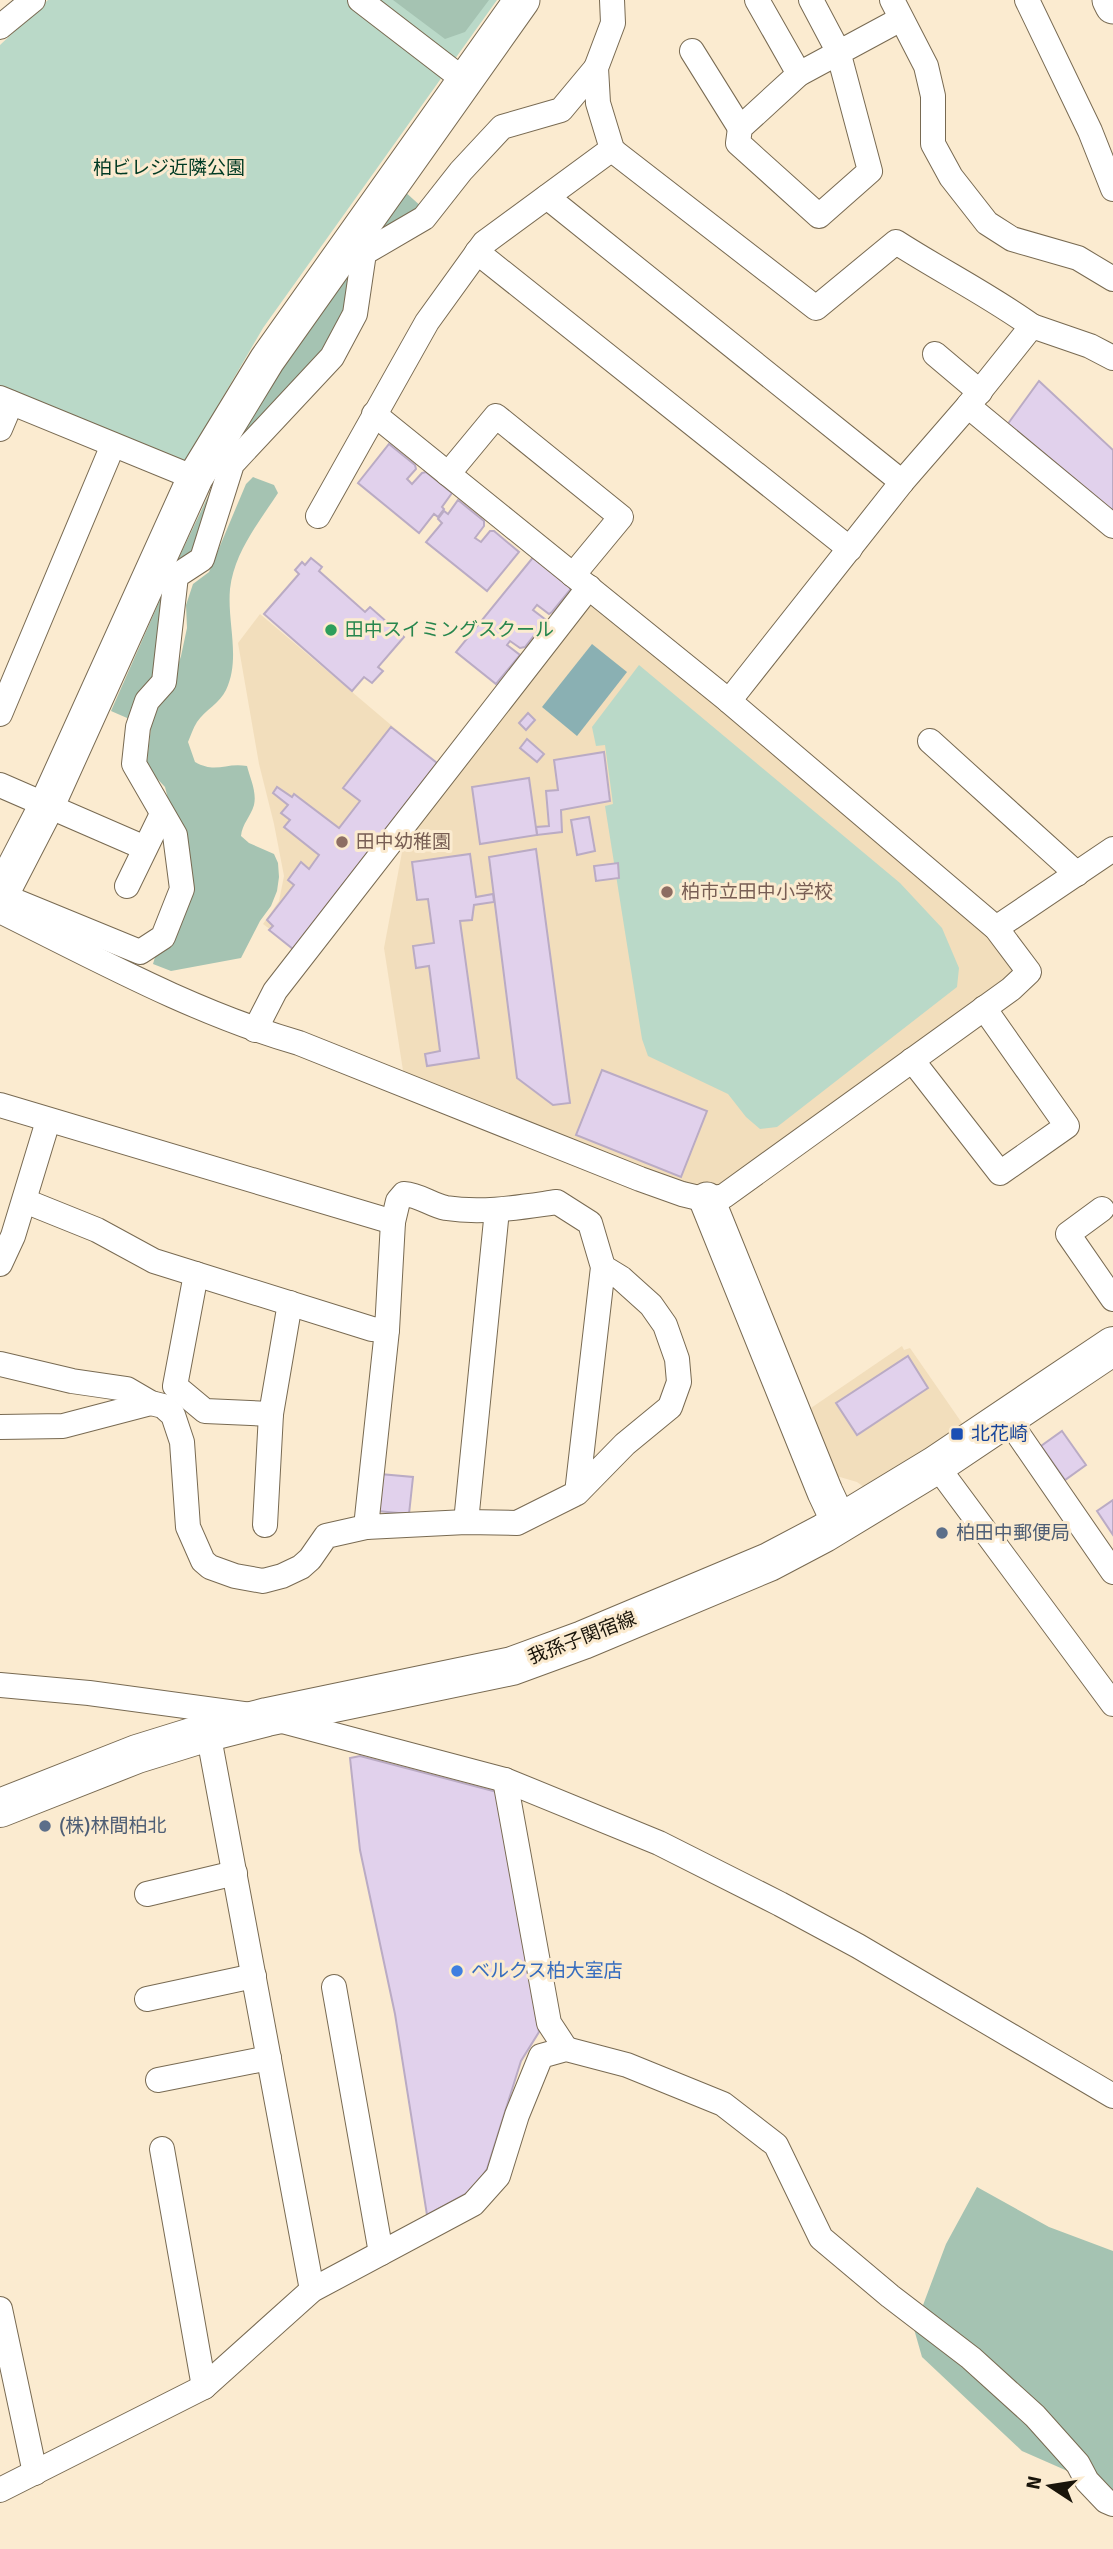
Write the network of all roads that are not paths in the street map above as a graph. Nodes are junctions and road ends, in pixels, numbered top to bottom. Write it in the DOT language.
graph roads {
  1 [pos="33,0"];
  2 [pos="360,0"];
  3 [pos="522,0"];
  4 [pos="612,0"];
  5 [pos="757,0"];
  6 [pos="811,0"];
  7 [pos="1027,0"];
  8 [pos="1110,0"];
  9 [pos="1113,6"];
  10 [pos="897,9"];
  11 [pos="0,27"];
  12 [pos="692,51"];
  13 [pos="838,51"];
  14 [pos="596,68"];
  15 [pos="799,74"];
  16 [pos="464,80"];
  17 [pos="740,128"];
  18 [pos="612,149"];
  19 [pos="1113,189"];
  20 [pos="547,197"];
  21 [pos="356,248"];
  22 [pos="477,253"];
  23 [pos="1113,279"];
  24 [pos="1032,326"];
  25 [pos="935,354"];
  26 [pos="1113,358"];
  27 [pos="974,399"];
  28 [pos="5,400"];
  29 [pos="374,414"];
  30 [pos="0,429"];
  31 [pos="113,445"];
  32 [pos="213,465"];
  33 [pos="448,474"];
  34 [pos="902,482"];
  35 [pos="318,516"];
  36 [pos="1113,526"];
  37 [pos="850,549"];
  38 [pos="165,571"];
  39 [pos="581,581"];
  40 [pos="729,701"];
  41 [pos="0,714"];
  42 [pos="930,741"];
  43 [pos="0,785"];
  44 [pos="47,805"];
  45 [pos="162,814"];
  46 [pos="145,848"];
  47 [pos="1113,849"];
  48 [pos="1077,874"];
  49 [pos="127,886"];
  50 [pos="0,895"];
  51 [pos="0,911"];
  52 [pos="996,928"];
  53 [pos="984,1008"];
  54 [pos="255,1030"];
  55 [pos="912,1060"];
  56 [pos="0,1105"];
  57 [pos="48,1121"];
  58 [pos="707,1200"];
  59 [pos="25,1201"];
  60 [pos="1102,1209"];
  61 [pos="497,1210"];
  62 [pos="393,1222"];
  63 [pos="0,1264"];
  64 [pos="603,1267"];
  65 [pos="196,1274"];
  66 [pos="1113,1299"];
  67 [pos="290,1303"];
  68 [pos="387,1331"];
  69 [pos="1113,1346"];
  70 [pos="0,1364"];
  71 [pos="151,1403"];
  72 [pos="271,1414"];
  73 [pos="1007,1418"];
  74 [pos="0,1427"];
  75 [pos="936,1465"];
  76 [pos="577,1493"];
  77 [pos="466,1522"];
  78 [pos="840,1524"];
  79 [pos="265,1525"];
  80 [pos="366,1527"];
  81 [pos="1113,1572"];
  82 [pos="0,1685"];
  83 [pos="1113,1704"];
  84 [pos="267,1717"];
  85 [pos="208,1732"];
  86 [pos="505,1780"];
  87 [pos="0,1808"];
  88 [pos="235,1873"];
  89 [pos="147,1894"];
  90 [pos="254,1976"];
  91 [pos="334,1987"];
  92 [pos="147,1999"];
  93 [pos="566,2049"];
  94 [pos="269,2058"];
  95 [pos="158,2080"];
  96 [pos="1113,2096"];
  97 [pos="162,2149"];
  98 [pos="381,2253"];
  99 [pos="312,2290"];
  100 [pos="0,2309"];
  101 [pos="204,2387"];
  102 [pos="35,2473"];
  103 [pos="0,2490"];
  104 [pos="1113,2504"];
  1 -- 11 [label="street"];
  2 -- 16 [label="street"];
  3 -- 16 [label="street"];
  4 -- 14 [label="street"];
  5 -- 15 [label="street"];
  6 -- 13 [label="street"];
  7 -- 19 [label="street"];
  8 -- 9 [label="street"];
  10 -- 13 [label="street"];
  10 -- 23 [label="street"];
  12 -- 17 [label="street"];
  13 -- 15 [label="street"];
  13 -- 17 [label="street"];
  14 -- 18 [label="street"];
  14 -- 21 [label="street"];
  15 -- 17 [label="street"];
  16 -- 21 [label="street"];
  18 -- 20 [label="street"];
  18 -- 24 [label="street"];
  20 -- 22 [label="street"];
  20 -- 34 [label="street"];
  21 -- 32 [label="street"];
  21 -- 32 [label="street"];
  22 -- 29 [label="street"];
  22 -- 37 [label="street"];
  24 -- 26 [label="street"];
  24 -- 27 [label="street"];
  25 -- 27 [label="street"];
  27 -- 34 [label="street"];
  27 -- 36 [label="street"];
  28 -- 30 [label="street"];
  28 -- 31 [label="street"];
  29 -- 33 [label="street"];
  29 -- 35 [label="street"];
  31 -- 32 [label="street"];
  31 -- 41 [label="street"];
  32 -- 38 [label="street"];
  33 -- 39 [label="street"];
  33 -- 39 [label="street"];
  34 -- 37 [label="street"];
  37 -- 40 [label="street"];
  38 -- 44 [label="street"];
  38 -- 45 [label="street"];
  39 -- 40 [label="street"];
  39 -- 54 [label="street"];
  40 -- 52 [label="street"];
  42 -- 48 [label="street"];
  43 -- 44 [label="street"];
  44 -- 46 [label="street"];
  44 -- 50 [label="street"];
  45 -- 46 [label="street"];
  45 -- 50 [label="street"];
  46 -- 49 [label="street"];
  47 -- 48 [label="street"];
  48 -- 52 [label="street"];
  51 -- 54 [label="street"];
  52 -- 53 [label="street"];
  53 -- 55 [label="street"];
  53 -- 55 [label="street"];
  54 -- 58 [label="street"];
  55 -- 58 [label="street"];
  56 -- 57 [label="street"];
  57 -- 59 [label="street"];
  57 -- 62 [label="street"];
  58 -- 78 [label="street"];
  59 -- 63 [label="street"];
  59 -- 65 [label="street"];
  60 -- 66 [label="street"];
  61 -- 62 [label="street"];
  61 -- 64 [label="street"];
  61 -- 77 [label="street"];
  62 -- 68 [label="street"];
  64 -- 76 [label="street"];
  64 -- 76 [label="street"];
  65 -- 67 [label="street"];
  65 -- 72 [label="street"];
  67 -- 68 [label="street"];
  67 -- 72 [label="street"];
  68 -- 80 [label="street"];
  69 -- 73 [label="main road, 我孫子関宿線"];
  70 -- 71 [label="street"];
  71 -- 74 [label="street"];
  71 -- 80 [label="street"];
  72 -- 79 [label="street"];
  73 -- 75 [label="main road, 我孫子関宿線"];
  73 -- 81 [label="street"];
  75 -- 78 [label="main road, 我孫子関宿線"];
  75 -- 83 [label="street"];
  76 -- 77 [label="street"];
  77 -- 80 [label="street"];
  78 -- 84 [label="main road, 我孫子関宿線"];
  82 -- 84 [label="street"];
  84 -- 85 [label="main road, 我孫子関宿線"];
  84 -- 86 [label="street"];
  85 -- 87 [label="main road, 我孫子関宿線"];
  85 -- 88 [label="street"];
  86 -- 93 [label="street"];
  86 -- 96 [label="street"];
  88 -- 89 [label="street"];
  88 -- 90 [label="street"];
  90 -- 92 [label="street"];
  90 -- 94 [label="street"];
  91 -- 98 [label="street"];
  93 -- 98 [label="street"];
  93 -- 104 [label="street"];
  94 -- 95 [label="street"];
  94 -- 99 [label="street"];
  97 -- 101 [label="street"];
  98 -- 99 [label="street"];
  99 -- 101 [label="street"];
  100 -- 102 [label="street"];
  101 -- 102 [label="street"];
  102 -- 103 [label="street"];
}
